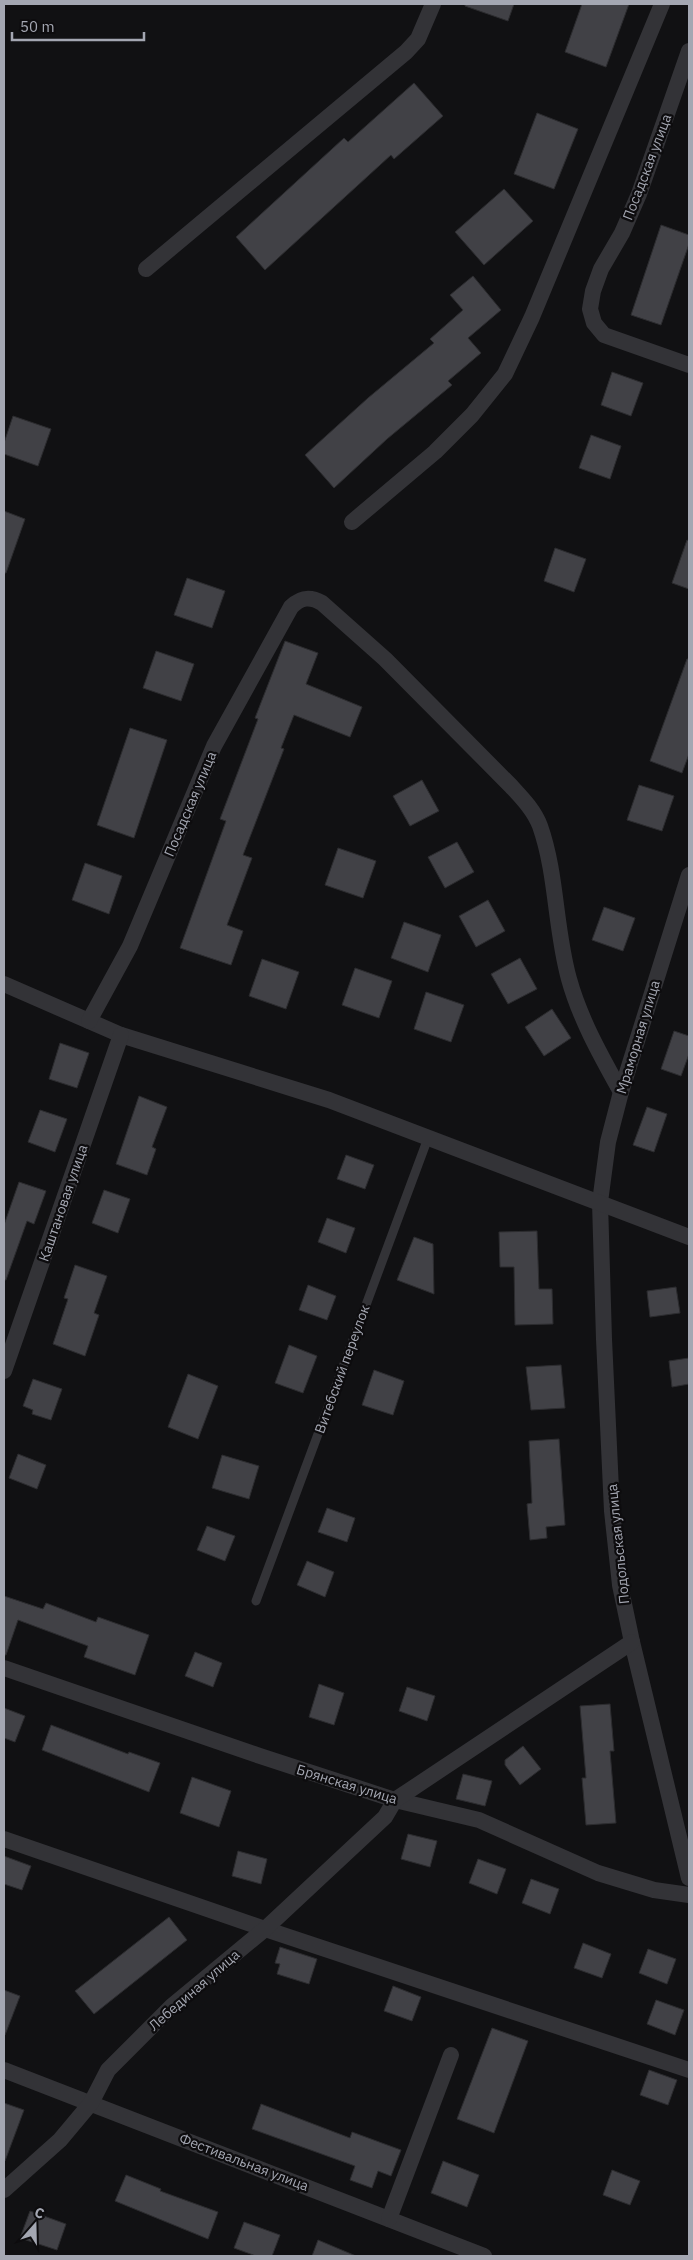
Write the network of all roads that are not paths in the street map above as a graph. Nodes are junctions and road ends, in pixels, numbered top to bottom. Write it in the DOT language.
graph roads {
  1 [pos="433,4"];
  2 [pos="662,4"];
  3 [pos="689,52"];
  4 [pos="146,269"];
  5 [pos="689,365"];
  6 [pos="352,522"];
  7 [pos="689,875"];
  8 [pos="4,984"];
  9 [pos="89,1021"];
  10 [pos="121,1035"];
  11 [pos="620,1092"];
  12 [pos="428,1138"];
  13 [pos="600,1202"];
  14 [pos="689,1236"];
  15 [pos="4,1371"];
  16 [pos="256,1601"];
  17 [pos="632,1642"];
  18 [pos="4,1668"];
  19 [pos="395,1800"];
  20 [pos="4,1839"];
  21 [pos="689,1878"];
  22 [pos="689,1895"];
  23 [pos="265,1929"];
  24 [pos="451,2055"];
  25 [pos="4,2070"];
  26 [pos="689,2070"];
  27 [pos="91,2103"];
  28 [pos="4,2190"];
  29 [pos="389,2219"];
  30 [pos="484,2256"];
  1 -- 4 [label="street"];
  2 -- 6 [label="street"];
  3 -- 5 [label="street, Посадская улица"];
  7 -- 11 [label="street, Мраморная улица"];
  8 -- 9 [label="street"];
  9 -- 10 [label="street"];
  9 -- 11 [label="street, Посадская улица"];
  10 -- 12 [label="street"];
  10 -- 15 [label="street, Каштановая улица"];
  11 -- 13 [label="street, Мраморная улица"];
  12 -- 13 [label="street"];
  12 -- 16 [label="lane, Витебский переулок"];
  13 -- 14 [label="street"];
  13 -- 17 [label="street, Подольская улица"];
  17 -- 19 [label="street"];
  17 -- 21 [label="street, Подольская улица"];
  18 -- 19 [label="street, Брянская улица"];
  19 -- 22 [label="street, Брянская улица"];
  19 -- 23 [label="street, Лебединая улица"];
  20 -- 23 [label="street"];
  23 -- 26 [label="street"];
  23 -- 27 [label="street, Лебединая улица"];
  24 -- 29 [label="street"];
  25 -- 27 [label="street, Фестивальная улица"];
  27 -- 28 [label="street, Лебединая улица"];
  27 -- 29 [label="street, Фестивальная улица"];
  29 -- 30 [label="street, Фестивальная улица"];
}
